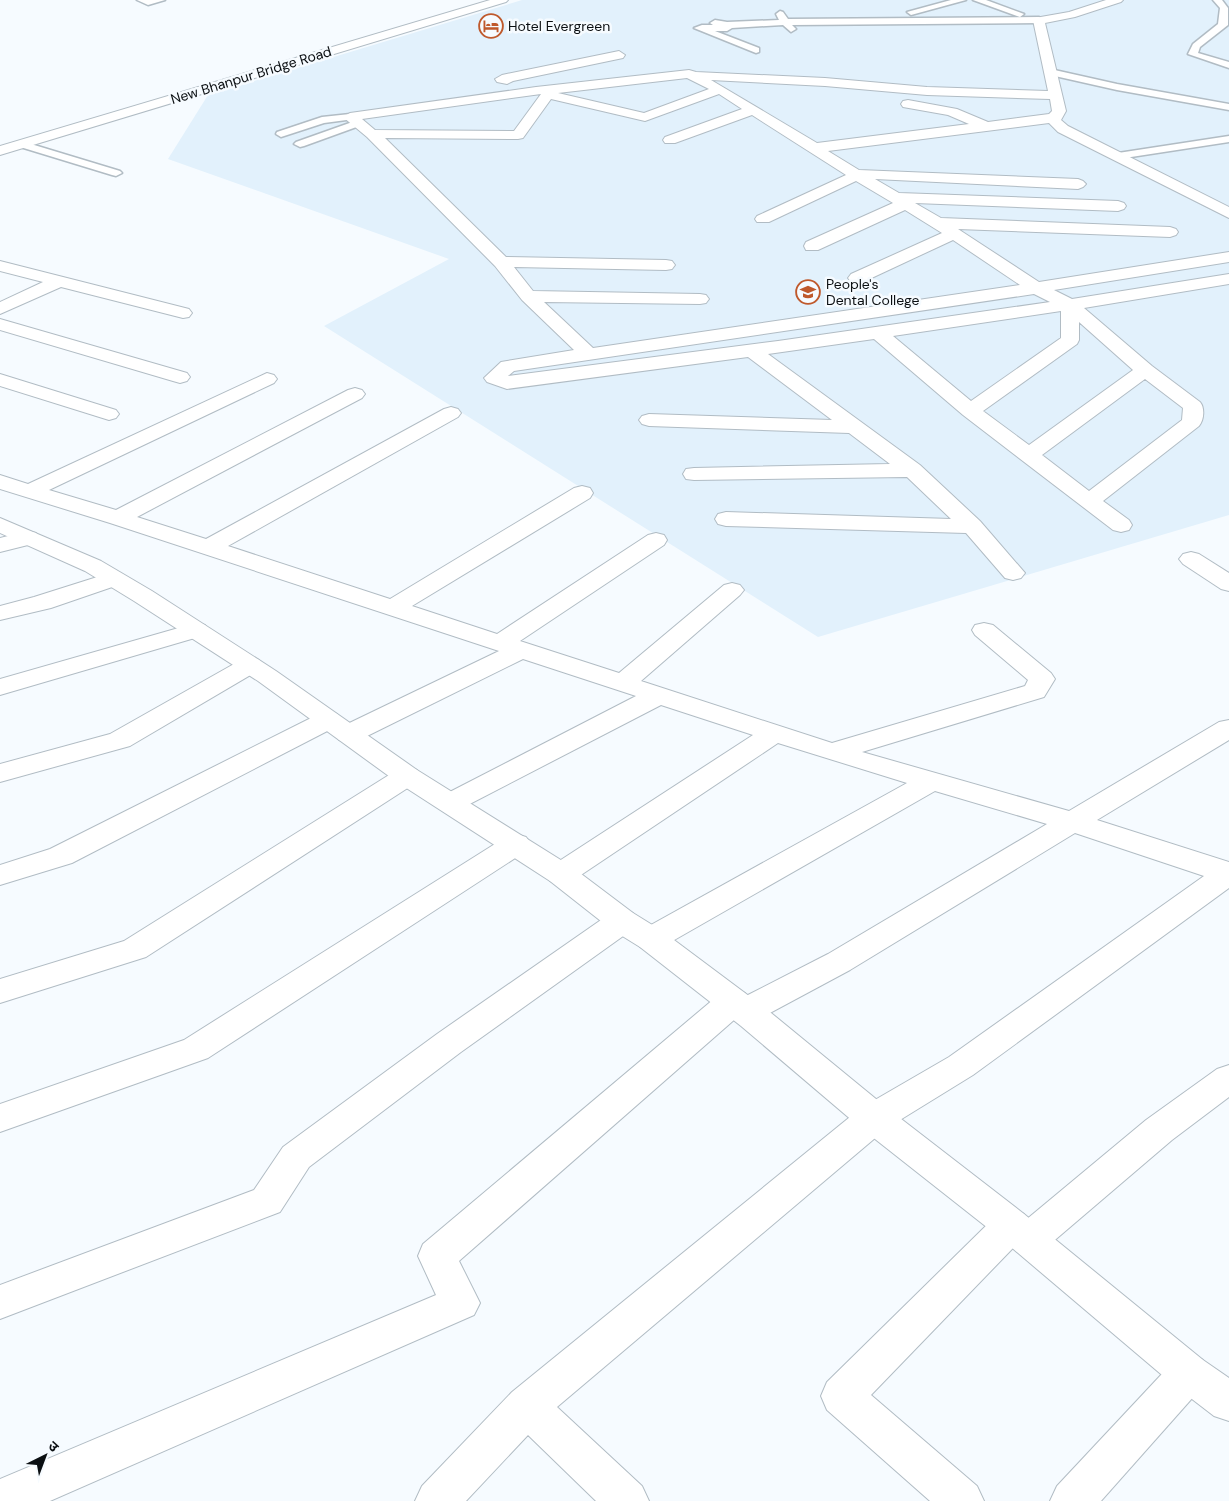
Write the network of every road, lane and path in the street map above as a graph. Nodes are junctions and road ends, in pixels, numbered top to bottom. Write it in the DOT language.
graph roads {
  1 [pos="141,0"];
  2 [pos="161,0"];
  3 [pos="470,0"];
  4 [pos="502,0"];
  5 [pos="962,0"];
  6 [pos="977,0"];
  7 [pos="1117,0"];
  8 [pos="1217,0"];
  9 [pos="928,8"];
  10 [pos="903,14"];
  11 [pos="967,20"];
  12 [pos="1039,20"];
  13 [pos="756,50"];
  14 [pos="619,55"];
  15 [pos="1229,65"];
  16 [pos="1050,72"];
  17 [pos="688,74"];
  18 [pos="542,93"];
  19 [pos="726,93"];
  20 [pos="1055,95"];
  21 [pos="891,102"];
  22 [pos="756,104"];
  23 [pos="1229,107"];
  24 [pos="1053,118"];
  25 [pos="354,120"];
  26 [pos="985,126"];
  27 [pos="281,134"];
  28 [pos="372,134"];
  29 [pos="1229,139"];
  30 [pos="0,140"];
  31 [pos="670,140"];
  32 [pos="21,144"];
  33 [pos="300,144"];
  34 [pos="814,148"];
  35 [pos="0,151"];
  36 [pos="1118,156"];
  37 [pos="116,174"];
  38 [pos="856,175"];
  39 [pos="1078,184"];
  40 [pos="900,201"];
  41 [pos="1118,206"];
  42 [pos="1229,213"];
  43 [pos="762,219"];
  44 [pos="937,223"];
  45 [pos="1170,232"];
  46 [pos="954,233"];
  47 [pos="812,246"];
  48 [pos="1229,257"];
  49 [pos="500,262"];
  50 [pos="666,265"];
  51 [pos="0,266"];
  52 [pos="857,278"];
  53 [pos="1229,279"];
  54 [pos="58,282"];
  55 [pos="1036,288"];
  56 [pos="528,296"];
  57 [pos="700,299"];
  58 [pos="1070,305"];
  59 [pos="0,309"];
  60 [pos="183,313"];
  61 [pos="0,324"];
  62 [pos="878,333"];
  63 [pos="752,351"];
  64 [pos="589,354"];
  65 [pos="1145,370"];
  66 [pos="180,378"];
  67 [pos="267,379"];
  68 [pos="0,380"];
  69 [pos="355,394"];
  70 [pos="970,411"];
  71 [pos="451,413"];
  72 [pos="109,414"];
  73 [pos="650,420"];
  74 [pos="854,427"];
  75 [pos="1029,455"];
  76 [pos="912,470"];
  77 [pos="694,474"];
  78 [pos="0,482"];
  79 [pos="30,491"];
  80 [pos="582,494"];
  81 [pos="1091,500"];
  82 [pos="118,518"];
  83 [pos="726,519"];
  84 [pos="1121,524"];
  85 [pos="0,525"];
  86 [pos="972,526"];
  87 [pos="28,538"];
  88 [pos="656,540"];
  89 [pos="0,545"];
  90 [pos="208,548"];
  91 [pos="1191,560"];
  92 [pos="1013,573"];
  93 [pos="114,578"];
  94 [pos="1229,584"];
  95 [pos="732,590"];
  96 [pos="392,608"];
  97 [pos="0,613"];
  98 [pos="196,630"];
  99 [pos="984,630"];
  100 [pos="511,647"];
  101 [pos="250,665"];
  102 [pos="623,684"];
  103 [pos="0,687"];
  104 [pos="658,695"];
  105 [pos="339,727"];
  106 [pos="1229,728"];
  107 [pos="776,733"];
  108 [pos="832,752"];
  109 [pos="0,773"];
  110 [pos="407,776"];
  111 [pos="932,781"];
  112 [pos="450,803"];
  113 [pos="1072,822"];
  114 [pos="516,844"];
  115 [pos="1229,873"];
  116 [pos="560,874"];
  117 [pos="0,875"];
  118 [pos="622,921"];
  119 [pos="651,939"];
  120 [pos="0,991"];
  121 [pos="739,1006"];
  122 [pos="1229,1078"];
  123 [pos="0,1118"];
  124 [pos="874,1118"];
  125 [pos="1020,1233"];
  126 [pos="0,1302"];
  127 [pos="1217,1390"];
  128 [pos="527,1406"];
  129 [pos="0,1501"];
  130 [pos="437,1501"];
  131 [pos="627,1501"];
  132 [pos="962,1501"];
  133 [pos="1072,1501"];
  1 -- 2 [label="lane"];
  3 -- 30 [label="street, New Bhanpur Bridge Road"];
  4 -- 32 [label="street, New Bhanpur Bridge Road"];
  5 -- 9 [label="lane"];
  6 -- 12 [label="lane"];
  7 -- 12 [label="street"];
  8 -- 15 [label="lane"];
  9 -- 10 [label="lane"];
  9 -- 11 [label="lane"];
  11 -- 12 [label="lane"];
  11 -- 13 [label="lane"];
  12 -- 16 [label="street"];
  14 -- 18 [label="street"];
  16 -- 20 [label="street"];
  16 -- 23 [label="lane"];
  17 -- 18 [label="street"];
  17 -- 19 [label="street"];
  17 -- 20 [label="street"];
  18 -- 19 [label="street"];
  18 -- 25 [label="street"];
  18 -- 28 [label="street"];
  19 -- 22 [label="street"];
  20 -- 24 [label="street"];
  21 -- 26 [label="street"];
  22 -- 31 [label="street"];
  22 -- 34 [label="street"];
  24 -- 26 [label="street"];
  24 -- 36 [label="street"];
  25 -- 27 [label="lane"];
  25 -- 28 [label="street"];
  25 -- 33 [label="lane"];
  26 -- 34 [label="street"];
  28 -- 49 [label="street"];
  29 -- 36 [label="lane"];
  32 -- 35 [label="street, New Bhanpur Bridge Road"];
  32 -- 37 [label="lane"];
  34 -- 38 [label="street"];
  36 -- 42 [label="street"];
  38 -- 39 [label="street"];
  38 -- 40 [label="street"];
  38 -- 43 [label="street"];
  40 -- 41 [label="street"];
  40 -- 44 [label="street"];
  40 -- 47 [label="street"];
  44 -- 45 [label="street"];
  44 -- 46 [label="street"];
  46 -- 52 [label="street"];
  46 -- 55 [label="street"];
  48 -- 55 [label="street"];
  49 -- 50 [label="street"];
  49 -- 56 [label="street"];
  51 -- 54 [label="street"];
  53 -- 58 [label="street"];
  54 -- 59 [label="street"];
  54 -- 60 [label="street"];
  55 -- 58 [label="street"];
  55 -- 64 [label="street"];
  56 -- 57 [label="street"];
  56 -- 64 [label="street"];
  58 -- 62 [label="street"];
  58 -- 65 [label="street"];
  58 -- 70 [label="street"];
  61 -- 66 [label="street"];
  62 -- 63 [label="street"];
  62 -- 70 [label="street"];
  63 -- 64 [label="street"];
  63 -- 74 [label="street"];
  65 -- 75 [label="street"];
  65 -- 81 [label="street"];
  67 -- 79 [label="street"];
  68 -- 72 [label="street"];
  69 -- 82 [label="street"];
  70 -- 75 [label="street"];
  71 -- 90 [label="street"];
  73 -- 74 [label="street"];
  74 -- 76 [label="street"];
  75 -- 81 [label="street"];
  76 -- 77 [label="street"];
  76 -- 86 [label="street"];
  78 -- 79 [label="street"];
  79 -- 82 [label="street"];
  80 -- 96 [label="street"];
  81 -- 84 [label="street"];
  82 -- 90 [label="street"];
  83 -- 86 [label="street"];
  85 -- 87 [label="street"];
  86 -- 92 [label="street"];
  87 -- 89 [label="street"];
  87 -- 93 [label="street"];
  88 -- 100 [label="street"];
  90 -- 96 [label="street"];
  91 -- 94 [label="street"];
  93 -- 97 [label="street"];
  93 -- 98 [label="street"];
  95 -- 102 [label="street"];
  96 -- 100 [label="street"];
  98 -- 101 [label="street"];
  98 -- 103 [label="street"];
  99 -- 108 [label="street"];
  100 -- 102 [label="street"];
  100 -- 105 [label="street"];
  101 -- 105 [label="street"];
  101 -- 109 [label="street"];
  102 -- 104 [label="street"];
  104 -- 107 [label="street"];
  104 -- 112 [label="street"];
  105 -- 110 [label="street"];
  105 -- 117 [label="street"];
  106 -- 113 [label="street"];
  107 -- 108 [label="street"];
  107 -- 116 [label="street"];
  108 -- 111 [label="street"];
  110 -- 112 [label="street"];
  110 -- 120 [label="street"];
  111 -- 113 [label="street"];
  111 -- 119 [label="street"];
  112 -- 114 [label="street"];
  113 -- 115 [label="street"];
  113 -- 121 [label="street"];
  114 -- 116 [label="street"];
  114 -- 123 [label="street"];
  115 -- 124 [label="street"];
  116 -- 118 [label="street"];
  118 -- 119 [label="street"];
  118 -- 126 [label="street"];
  119 -- 121 [label="street"];
  121 -- 124 [label="street"];
  121 -- 129 [label="street"];
  122 -- 125 [label="street"];
  124 -- 125 [label="street"];
  124 -- 128 [label="street"];
  125 -- 127 [label="street"];
  125 -- 132 [label="street"];
  127 -- 133 [label="street"];
  128 -- 130 [label="street"];
  128 -- 131 [label="street"];
}
